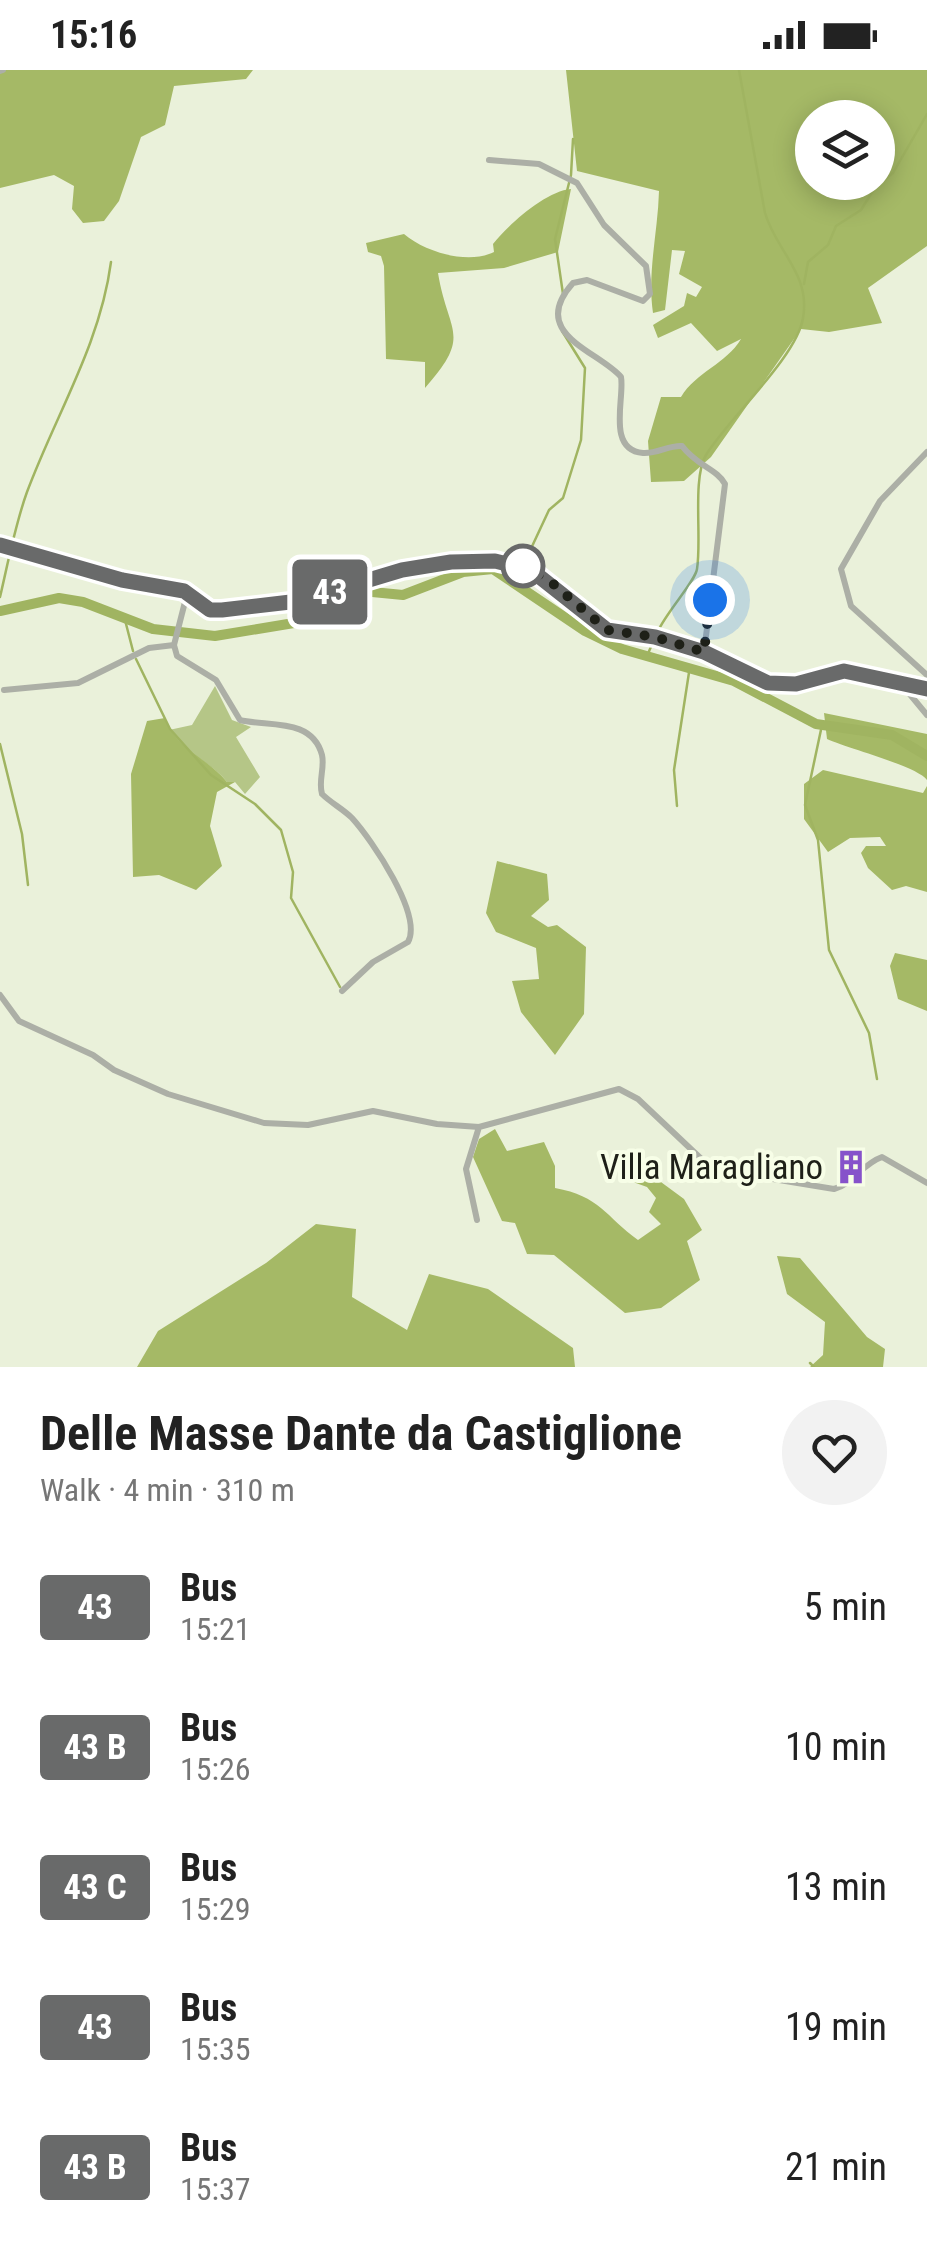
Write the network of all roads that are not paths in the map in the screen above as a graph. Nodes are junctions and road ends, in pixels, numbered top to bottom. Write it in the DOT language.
graph roads {
  1 [pos="489,160"];
  2 [pos="927,452"];
  3 [pos="0,545"];
  4 [pos="187,593"];
  5 [pos="174,644"];
  6 [pos="704,652"];
  7 [pos="927,675"];
  8 [pos="903,686"];
  9 [pos="927,689"];
  10 [pos="4,690"];
  11 [pos="927,715"];
  12 [pos="342,992"];
  13 [pos="0,995"];
  14 [pos="480,1127"];
  15 [pos="927,1183"];
  16 [pos="477,1220"];
  1 -- 6 [label="street"];
  2 -- 7 [label="street"];
  3 -- 4 [label="street"];
  4 -- 5 [label="street"];
  4 -- 6 [label="street"];
  5 -- 10 [label="street"];
  5 -- 12 [label="street"];
  6 -- 8 [label="street"];
  8 -- 9 [label="street"];
  8 -- 11 [label="street"];
  13 -- 14 [label="street"];
  14 -- 15 [label="street"];
  14 -- 16 [label="street"];
}
